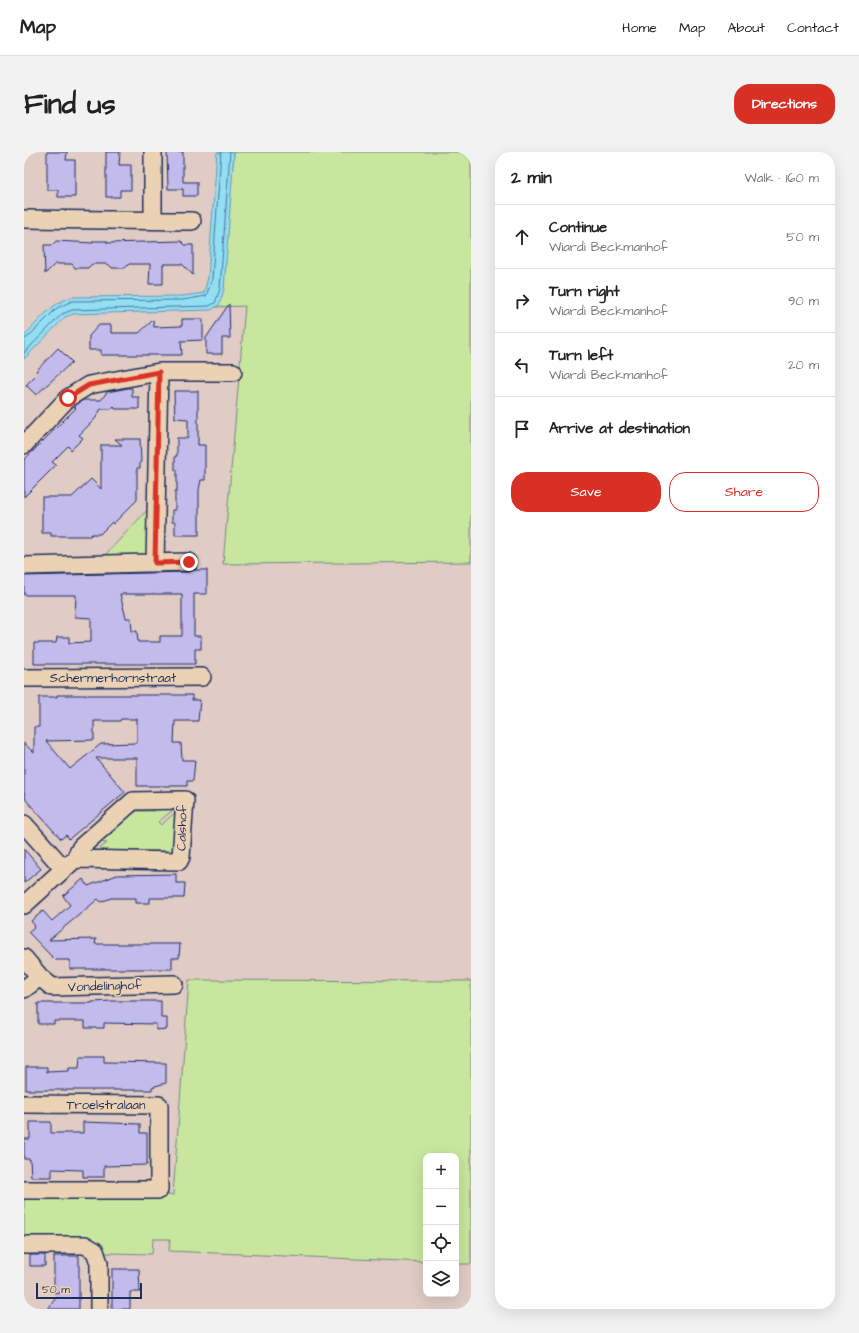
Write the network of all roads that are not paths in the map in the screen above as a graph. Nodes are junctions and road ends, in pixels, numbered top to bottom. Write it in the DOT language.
graph roads {
  1 [pos="153,152"];
  2 [pos="24,220"];
  3 [pos="153,221"];
  4 [pos="192,221"];
  5 [pos="159,372"];
  6 [pos="233,372"];
  7 [pos="24,445"];
  8 [pos="189,562"];
  9 [pos="155,563"];
  10 [pos="24,566"];
  11 [pos="202,677"];
  12 [pos="24,678"];
  13 [pos="24,824"];
  14 [pos="70,864"];
  15 [pos="24,905"];
  16 [pos="24,958"];
  17 [pos="40,977"];
  18 [pos="174,984"];
  19 [pos="24,989"];
  20 [pos="24,1104"];
  21 [pos="24,1190"];
  22 [pos="24,1245"];
  23 [pos="99,1309"];
  1 -- 3 [label="street"];
  2 -- 3 [label="street"];
  3 -- 4 [label="street"];
  5 -- 6 [label="street"];
  5 -- 7 [label="street"];
  5 -- 9 [label="street"];
  8 -- 9 [label="street"];
  9 -- 10 [label="street"];
  11 -- 12 [label="street, Schermerhornstraat"];
  13 -- 14 [label="street"];
  14 -- 14 [label="street, Calshof"];
  14 -- 15 [label="street, Calshof"];
  16 -- 17 [label="street, Vondelinghof"];
  17 -- 18 [label="street, Vondelinghof"];
  17 -- 19 [label="street"];
  20 -- 21 [label="street, Troelstralaan"];
  22 -- 23 [label="street"];
}
